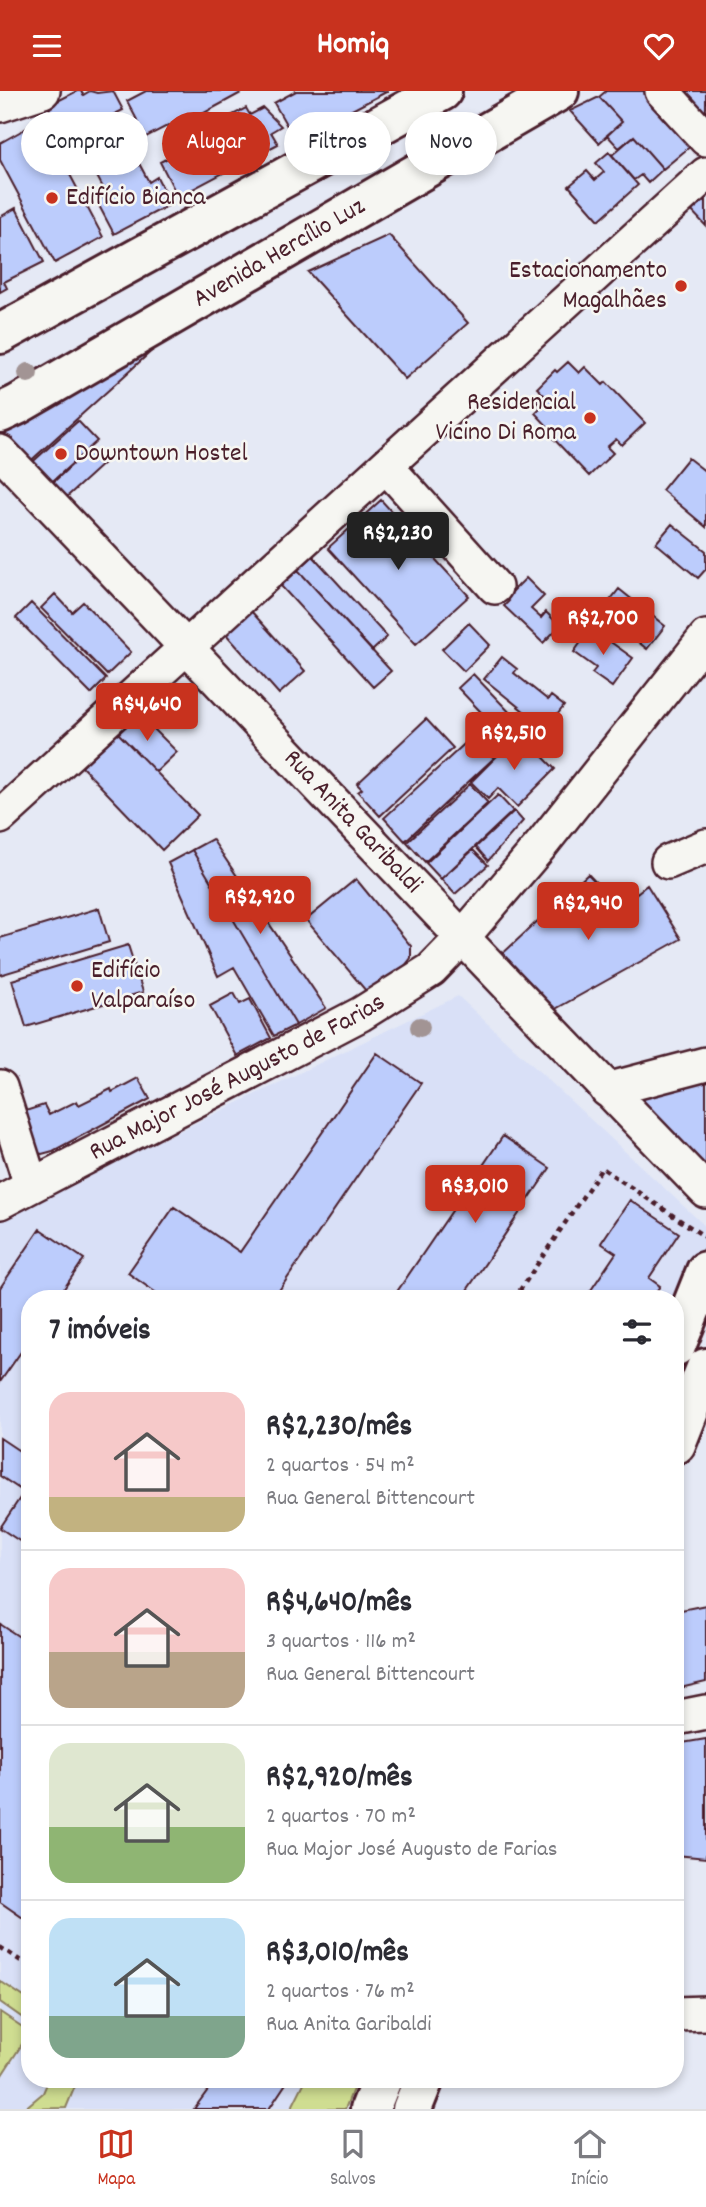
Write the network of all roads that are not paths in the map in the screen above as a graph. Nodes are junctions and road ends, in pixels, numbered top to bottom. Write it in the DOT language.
graph roads {
  1 [pos="43,91"];
  2 [pos="442,91"];
  3 [pos="559,91"];
  4 [pos="662,91"];
  5 [pos="0,105"];
  6 [pos="706,139"];
  7 [pos="706,174"];
  8 [pos="0,334"];
  9 [pos="0,413"];
  10 [pos="0,452"];
  11 [pos="386,466"];
  12 [pos="495,587"];
  13 [pos="706,637"];
  14 [pos="187,646"];
  15 [pos="0,817"];
  16 [pos="706,846"];
  17 [pos="668,862"];
  18 [pos="462,939"];
  19 [pos="706,1064"];
  20 [pos="0,1087"];
  21 [pos="607,1090"];
  22 [pos="32,1185"];
  23 [pos="706,1192"];
  24 [pos="0,1202"];
  25 [pos="706,1271"];
  26 [pos="684,1326"];
  27 [pos="706,1368"];
  28 [pos="684,1424"];
  29 [pos="706,1712"];
  30 [pos="684,1716"];
  31 [pos="706,2013"];
  32 [pos="684,2014"];
  33 [pos="378,2088"];
  34 [pos="420,2088"];
  35 [pos="370,2109"];
  36 [pos="412,2109"];
  1 -- 5 [label="street"];
  2 -- 8 [label="main road"];
  3 -- 9 [label="main road, Avenida Hercílio Luz"];
  4 -- 6 [label="street"];
  7 -- 11 [label="street"];
  10 -- 14 [label="street, Rua Anita Garibaldi"];
  11 -- 12 [label="street"];
  11 -- 14 [label="street"];
  13 -- 18 [label="street, Rua Major José Augusto de Farias"];
  14 -- 15 [label="street"];
  14 -- 18 [label="street, Rua Anita Garibaldi"];
  16 -- 17 [label="street"];
  18 -- 21 [label="street, Rua Anita Garibaldi"];
  18 -- 22 [label="street, Rua Major José Augusto de Farias"];
  19 -- 21 [label="street"];
  20 -- 22 [label="street"];
  21 -- 23 [label="street, Rua Anita Garibaldi"];
  22 -- 24 [label="street, Rua Major José Augusto de Farias"];
  25 -- 26 [label="main road"];
  27 -- 28 [label="main road"];
  29 -- 30 [label="street"];
  31 -- 32 [label="street"];
  33 -- 35 [label="main road"];
  34 -- 36 [label="main road"];
}
